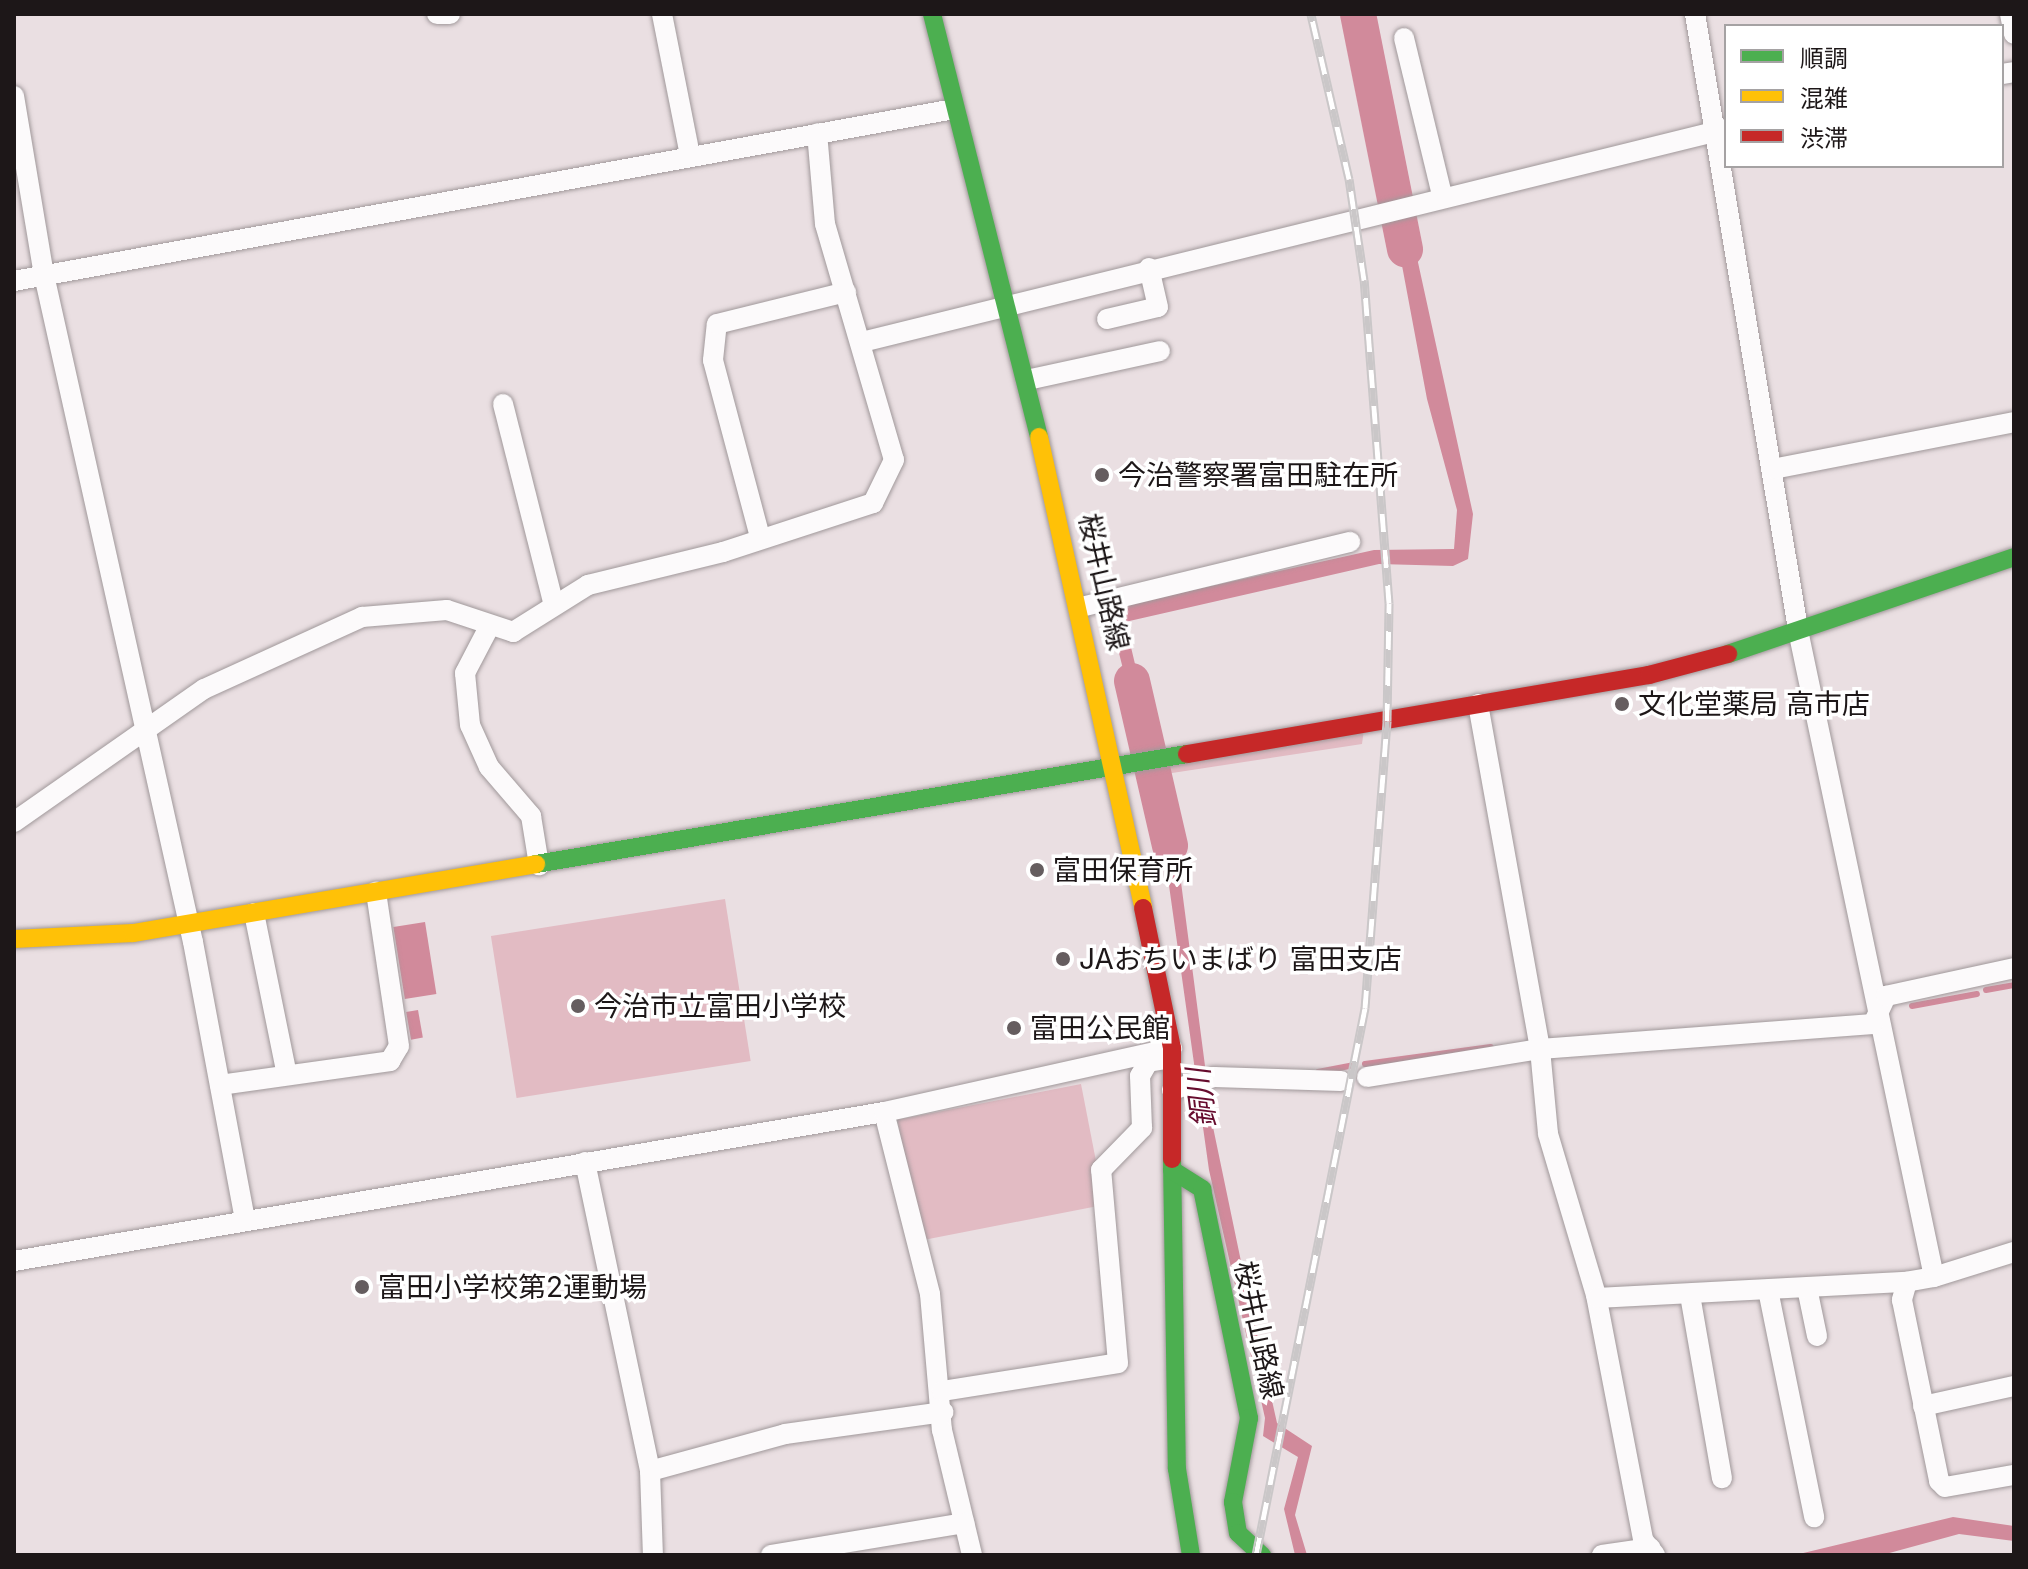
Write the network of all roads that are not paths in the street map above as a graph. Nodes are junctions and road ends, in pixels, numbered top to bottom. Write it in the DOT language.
graph roads {
  1 [pos="437,14"];
  2 [pos="450,14"];
  3 [pos="662,14"];
  4 [pos="932,14"];
  5 [pos="1695,14"];
  6 [pos="2010,14"];
  7 [pos="2014,34"];
  8 [pos="1404,38"];
  9 [pos="14,96"];
  10 [pos="954,109"];
  11 [pos="1723,129"];
  12 [pos="817,133"];
  13 [pos="690,156"];
  14 [pos="1729,168"];
  15 [pos="1442,195"];
  16 [pos="1149,268"];
  17 [pos="44,275"];
  18 [pos="14,281"];
  19 [pos="846,292"];
  20 [pos="1008,302"];
  21 [pos="1107,319"];
  22 [pos="862,342"];
  23 [pos="1160,351"];
  24 [pos="1027,380"];
  25 [pos="503,404"];
  26 [pos="2014,422"];
  27 [pos="1773,469"];
  28 [pos="760,537"];
  29 [pos="1350,542"];
  30 [pos="2014,557"];
  31 [pos="553,601"];
  32 [pos="1081,607"];
  33 [pos="488,629"];
  34 [pos="1799,635"];
  35 [pos="1478,704"];
  36 [pos="144,736"];
  37 [pos="1118,767"];
  38 [pos="14,822"];
  39 [pos="539,865"];
  40 [pos="376,892"];
  41 [pos="254,913"];
  42 [pos="187,924"];
  43 [pos="14,939"];
  44 [pos="2014,968"];
  45 [pos="1881,1008"];
  46 [pos="1540,1049"];
  47 [pos="1172,1053"];
  48 [pos="287,1075"];
  49 [pos="1367,1077"];
  50 [pos="1341,1081"];
  51 [pos="220,1085"];
  52 [pos="1172,1090"];
  53 [pos="884,1112"];
  54 [pos="585,1162"];
  55 [pos="1172,1170"];
  56 [pos="245,1219"];
  57 [pos="2014,1252"];
  58 [pos="14,1261"];
  59 [pos="1934,1277"];
  60 [pos="1907,1282"];
  61 [pos="1807,1288"];
  62 [pos="1768,1290"];
  63 [pos="1690,1295"];
  64 [pos="1597,1298"];
  65 [pos="1817,1336"];
  66 [pos="2014,1386"];
  67 [pos="942,1391"];
  68 [pos="1923,1406"];
  69 [pos="943,1412"];
  70 [pos="650,1471"];
  71 [pos="2014,1475"];
  72 [pos="1722,1478"];
  73 [pos="1814,1517"];
  74 [pos="964,1523"];
  75 [pos="1652,1552"];
  76 [pos="653,1555"];
  77 [pos="771,1555"];
  78 [pos="972,1555"];
  79 [pos="1191,1555"];
  80 [pos="1262,1555"];
  81 [pos="1602,1555"];
  1 -- 2 [label="street"];
  3 -- 13 [label="street"];
  4 -- 10 [label="street, 桜井山路線"];
  5 -- 11 [label="street"];
  6 -- 7 [label="street"];
  8 -- 15 [label="street"];
  9 -- 17 [label="street"];
  10 -- 12 [label="street"];
  10 -- 20 [label="street, 桜井山路線"];
  11 -- 15 [label="street"];
  12 -- 13 [label="street"];
  12 -- 19 [label="street"];
  13 -- 17 [label="street"];
  14 -- 27 [label="street"];
  15 -- 16 [label="street"];
  16 -- 20 [label="street"];
  16 -- 21 [label="street"];
  17 -- 18 [label="street"];
  17 -- 36 [label="street"];
  19 -- 22 [label="street"];
  19 -- 28 [label="street"];
  20 -- 22 [label="street"];
  20 -- 24 [label="street, 桜井山路線"];
  22 -- 28 [label="street"];
  23 -- 24 [label="street"];
  24 -- 32 [label="street, 桜井山路線"];
  25 -- 31 [label="street"];
  26 -- 27 [label="street"];
  27 -- 34 [label="street"];
  28 -- 31 [label="street"];
  29 -- 32 [label="street"];
  30 -- 34 [label="street"];
  31 -- 33 [label="street"];
  32 -- 37 [label="street, 桜井山路線"];
  33 -- 36 [label="street"];
  33 -- 39 [label="street"];
  34 -- 35 [label="street"];
  34 -- 45 [label="street"];
  35 -- 37 [label="street"];
  35 -- 46 [label="street"];
  36 -- 38 [label="street"];
  36 -- 42 [label="street"];
  37 -- 39 [label="street"];
  37 -- 47 [label="street, 桜井山路線"];
  39 -- 40 [label="street"];
  40 -- 41 [label="street"];
  40 -- 48 [label="street"];
  41 -- 42 [label="street"];
  41 -- 48 [label="street"];
  42 -- 43 [label="street"];
  42 -- 51 [label="street"];
  44 -- 45 [label="street"];
  45 -- 46 [label="street"];
  45 -- 59 [label="street"];
  46 -- 49 [label="street"];
  46 -- 64 [label="street"];
  47 -- 52 [label="street, 桜井山路線"];
  47 -- 53 [label="street"];
  47 -- 67 [label="street"];
  48 -- 51 [label="street"];
  50 -- 52 [label="street"];
  51 -- 56 [label="street"];
  52 -- 55 [label="street, 桜井山路線"];
  53 -- 54 [label="street"];
  53 -- 67 [label="street"];
  54 -- 56 [label="street"];
  54 -- 70 [label="street"];
  55 -- 79 [label="street, 桜井山路線"];
  55 -- 80 [label="street, 桜井山路線"];
  56 -- 58 [label="street"];
  57 -- 59 [label="street"];
  59 -- 60 [label="street"];
  60 -- 61 [label="street"];
  60 -- 68 [label="street"];
  61 -- 62 [label="street"];
  61 -- 65 [label="street"];
  62 -- 63 [label="street"];
  62 -- 73 [label="street"];
  63 -- 64 [label="street"];
  63 -- 72 [label="street"];
  64 -- 75 [label="street"];
  66 -- 68 [label="street"];
  67 -- 69 [label="street"];
  68 -- 71 [label="street"];
  69 -- 70 [label="street"];
  69 -- 74 [label="street"];
  70 -- 76 [label="street"];
  74 -- 77 [label="street"];
  74 -- 78 [label="street"];
  75 -- 81 [label="street"];
}
